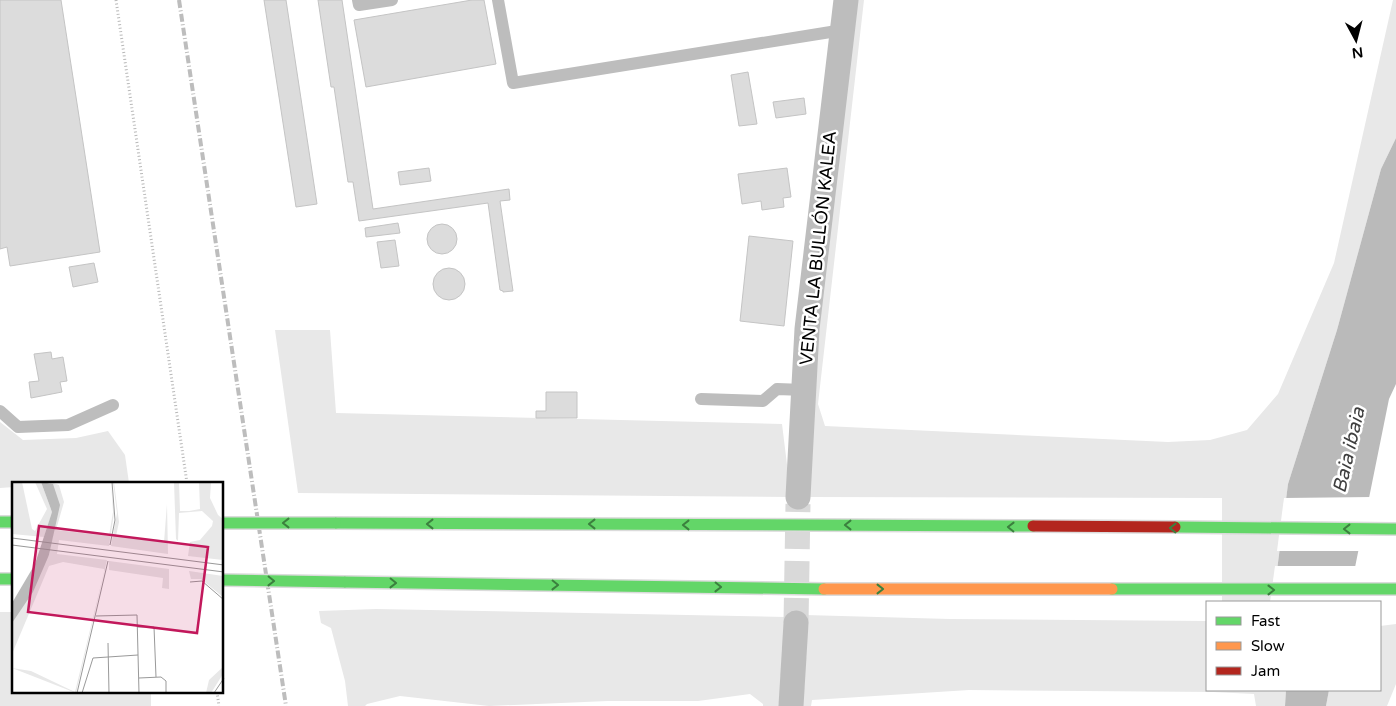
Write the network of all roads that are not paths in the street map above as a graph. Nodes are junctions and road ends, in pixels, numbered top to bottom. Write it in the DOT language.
graph roads {
  1 [pos="358,0"];
  2 [pos="392,0"];
  3 [pos="498,0"];
  4 [pos="846,0"];
  5 [pos="843,30"];
  6 [pos="804,390"];
  7 [pos="701,399"];
  8 [pos="113,405"];
  9 [pos="0,411"];
  10 [pos="798,497"];
  11 [pos="224,523"];
  12 [pos="1396,530"];
  13 [pos="224,580"];
  14 [pos="1396,589"];
  15 [pos="796,623"];
  16 [pos="791,706"];
  1 -- 2 [label="lane"];
  3 -- 5 [label="lane"];
  4 -- 5 [label="street, VENTA LA BULLÓN KALEA"];
  5 -- 6 [label="street, VENTA LA BULLÓN KALEA"];
  6 -- 7 [label="lane"];
  6 -- 10 [label="street, VENTA LA BULLÓN KALEA"];
  8 -- 9 [label="lane"];
  12 -- 11 [label="highway, one-way, bridge"];
  13 -- 14 [label="highway, one-way, bridge"];
  15 -- 16 [label="street"];
}
